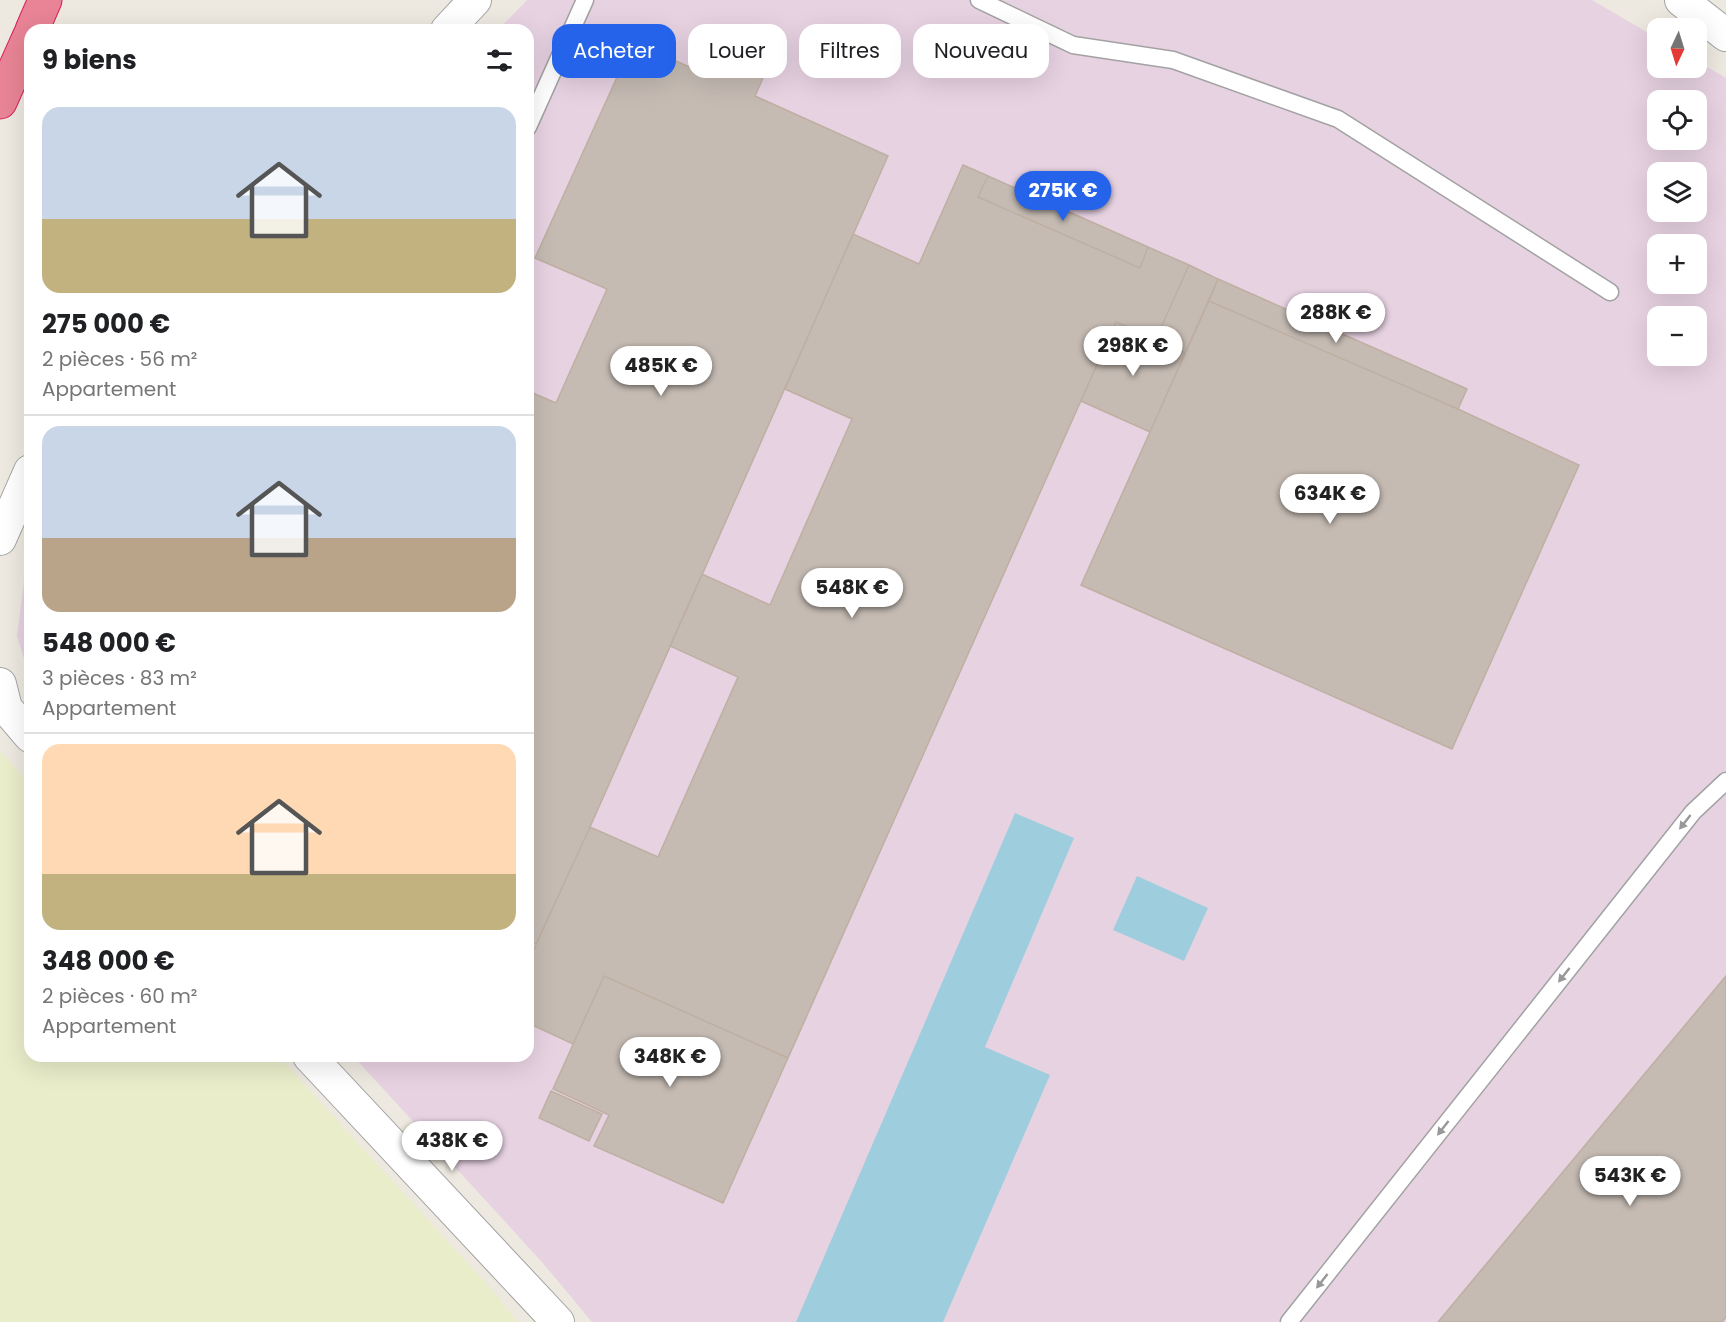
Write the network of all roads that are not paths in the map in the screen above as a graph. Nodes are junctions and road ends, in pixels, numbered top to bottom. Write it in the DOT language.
graph roads {
  1 [pos="45,0"];
  2 [pos="475,0"];
  3 [pos="585,0"];
  4 [pos="979,0"];
  5 [pos="1681,0"];
  6 [pos="35,24"];
  7 [pos="453,24"];
  8 [pos="1726,35"];
  9 [pos="24,48"];
  10 [pos="0,102"];
  11 [pos="534,114"];
  12 [pos="1610,292"];
  13 [pos="24,484"];
  14 [pos="0,538"];
  15 [pos="0,684"];
  16 [pos="24,729"];
  17 [pos="1726,781"];
  18 [pos="315,1062"];
  19 [pos="558,1322"];
  20 [pos="1289,1322"];
  1 -- 6 [label="highway"];
  2 -- 7 [label="street"];
  3 -- 11 [label="lane"];
  4 -- 12 [label="lane"];
  5 -- 8 [label="street"];
  9 -- 10 [label="highway"];
  13 -- 14 [label="street"];
  15 -- 16 [label="street"];
  17 -- 20 [label="lane, one-way"];
  18 -- 19 [label="street"];
}
